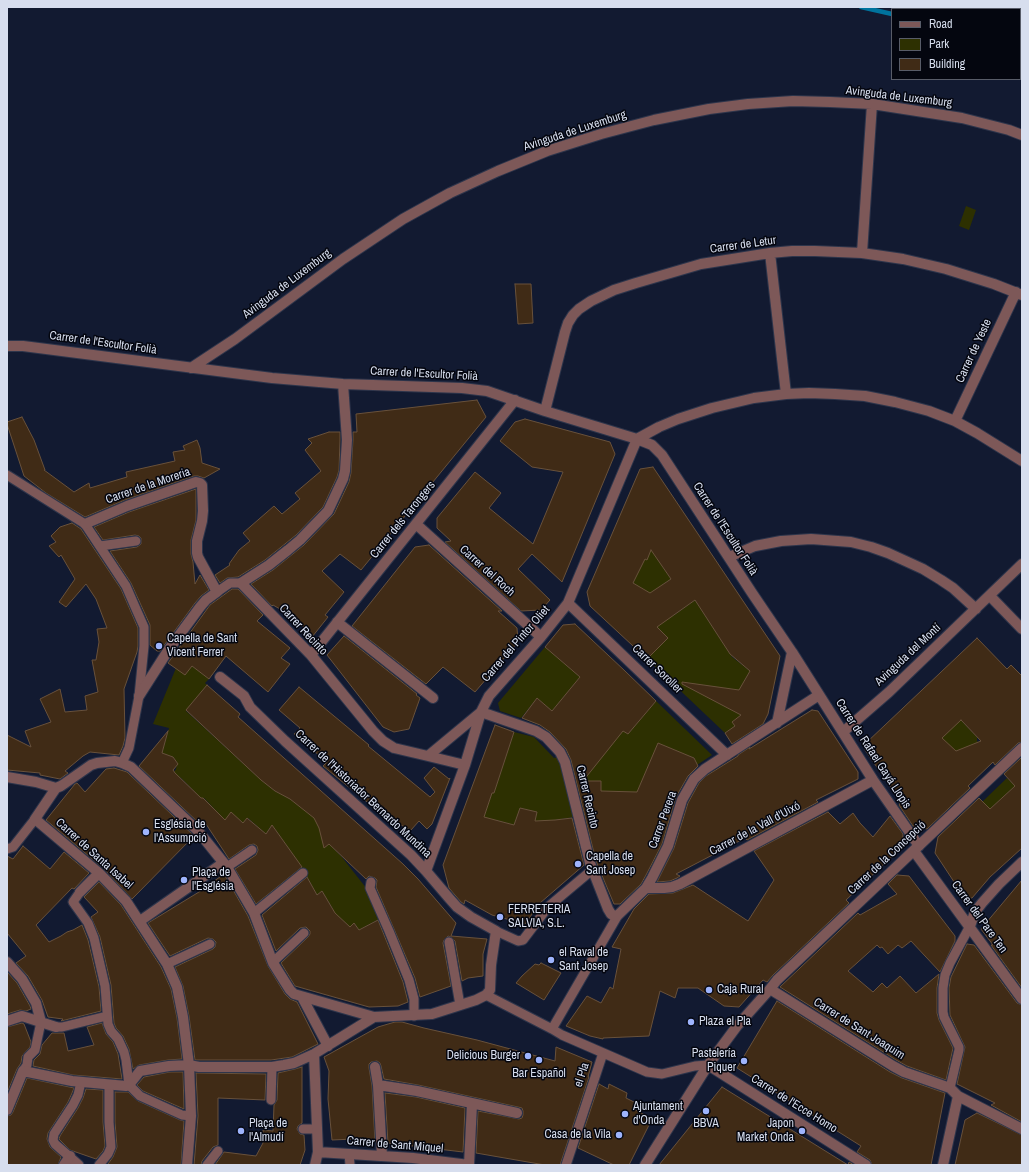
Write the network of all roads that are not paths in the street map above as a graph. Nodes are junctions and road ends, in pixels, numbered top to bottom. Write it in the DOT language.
graph roads {
  1 [pos="872,104"];
  2 [pos="1022,135"];
  3 [pos="770,253"];
  4 [pos="862,253"];
  5 [pos="1019,293"];
  6 [pos="7,346"];
  7 [pos="191,368"];
  8 [pos="343,384"];
  9 [pos="786,394"];
  10 [pos="515,400"];
  11 [pos="545,411"];
  12 [pos="955,421"];
  13 [pos="637,439"];
  14 [pos="1022,461"];
  15 [pos="7,475"];
  16 [pos="85,524"];
  17 [pos="416,524"];
  18 [pos="136,541"];
  19 [pos="100,546"];
  20 [pos="729,557"];
  21 [pos="1022,564"];
  22 [pos="241,583"];
  23 [pos="218,592"];
  24 [pos="990,596"];
  25 [pos="568,603"];
  26 [pos="976,609"];
  27 [pos="337,622"];
  28 [pos="1022,629"];
  29 [pos="541,637"];
  30 [pos="792,652"];
  31 [pos="311,655"];
  32 [pos="220,677"];
  33 [pos="819,695"];
  34 [pos="139,696"];
  35 [pos="433,698"];
  36 [pos="481,712"];
  37 [pos="777,723"];
  38 [pos="844,732"];
  39 [pos="1022,748"];
  40 [pos="727,754"];
  41 [pos="428,756"];
  42 [pos="122,763"];
  43 [pos="465,765"];
  44 [pos="7,777"];
  45 [pos="873,780"];
  46 [pos="59,787"];
  47 [pos="35,819"];
  48 [pos="917,848"];
  49 [pos="7,849"];
  50 [pos="252,850"];
  51 [pos="1022,862"];
  52 [pos="225,865"];
  53 [pos="591,866"];
  54 [pos="426,871"];
  55 [pos="99,873"];
  56 [pos="303,873"];
  57 [pos="371,882"];
  58 [pos="646,888"];
  59 [pos="80,892"];
  60 [pos="254,913"];
  61 [pos="620,913"];
  62 [pos="140,921"];
  63 [pos="970,926"];
  64 [pos="493,929"];
  65 [pos="304,932"];
  66 [pos="449,942"];
  67 [pos="210,944"];
  68 [pos="7,962"];
  69 [pos="273,962"];
  70 [pos="167,964"];
  71 [pos="770,989"];
  72 [pos="486,995"];
  73 [pos="302,997"];
  74 [pos="1022,999"];
  75 [pos="460,1005"];
  76 [pos="107,1016"];
  77 [pos="414,1016"];
  78 [pos="374,1017"];
  79 [pos="7,1021"];
  80 [pos="41,1022"];
  81 [pos="56,1027"];
  82 [pos="552,1030"];
  83 [pos="328,1046"];
  84 [pos="603,1053"];
  85 [pos="314,1054"];
  86 [pos="189,1065"];
  87 [pos="708,1066"];
  88 [pos="272,1067"];
  89 [pos="374,1067"];
  90 [pos="23,1071"];
  91 [pos="81,1082"];
  92 [pos="109,1085"];
  93 [pos="129,1085"];
  94 [pos="378,1085"];
  95 [pos="954,1092"];
  96 [pos="271,1100"];
  97 [pos="472,1104"];
  98 [pos="7,1110"];
  99 [pos="517,1113"];
  100 [pos="190,1116"];
  101 [pos="1022,1128"];
  102 [pos="303,1129"];
  103 [pos="317,1129"];
  104 [pos="318,1152"];
  105 [pos="349,1154"];
  106 [pos="382,1156"];
  107 [pos="67,1161"];
  108 [pos="413,1162"];
  109 [pos="79,1165"];
  110 [pos="99,1165"];
  111 [pos="187,1165"];
  112 [pos="315,1165"];
  113 [pos="350,1165"];
  114 [pos="469,1165"];
  115 [pos="566,1165"];
  116 [pos="645,1165"];
  117 [pos="866,1165"];
  118 [pos="943,1165"];
  1 -- 2 [label="street, Avinguda de Luxemburg"];
  1 -- 4 [label="street"];
  1 -- 7 [label="street, Avinguda de Luxemburg"];
  3 -- 4 [label="street, Carrer de Letur"];
  3 -- 9 [label="street"];
  3 -- 11 [label="street, Carrer de Letur"];
  4 -- 5 [label="street, Carrer de Letur"];
  5 -- 12 [label="street, Carrer de Yeste"];
  6 -- 7 [label="street, Carrer de l'Escultor Folià"];
  7 -- 8 [label="street, Carrer de l'Escultor Folià"];
  8 -- 10 [label="street, Carrer de l'Escultor Folià"];
  8 -- 22 [label="street"];
  9 -- 12 [label="street"];
  9 -- 13 [label="street"];
  10 -- 11 [label="street, Carrer de l'Escultor Folià"];
  10 -- 17 [label="street, Carrer dels Tarongers"];
  11 -- 13 [label="street, Carrer de l'Escultor Folià"];
  12 -- 14 [label="street"];
  13 -- 20 [label="street, Carrer de l'Escultor Folià"];
  13 -- 25 [label="street, Carrer del Pintor Oliet"];
  15 -- 16 [label="street"];
  16 -- 19 [label="street"];
  16 -- 23 [label="street, Carrer de la Moreria"];
  17 -- 27 [label="street, Carrer dels Tarongers"];
  17 -- 29 [label="street, Carrer del Roch"];
  18 -- 19 [label="street"];
  19 -- 34 [label="street"];
  20 -- 26 [label="street"];
  20 -- 30 [label="street, Carrer de l'Escultor Folià"];
  21 -- 24 [label="street, Avinguda del Montí"];
  22 -- 23 [label="street"];
  22 -- 31 [label="street, Carrer Recinto"];
  23 -- 34 [label="street"];
  24 -- 26 [label="street, Avinguda del Montí"];
  24 -- 28 [label="street"];
  25 -- 29 [label="street, Carrer del Pintor Oliet"];
  25 -- 40 [label="street, Carrer Soroller"];
  26 -- 38 [label="street, Avinguda del Montí"];
  27 -- 31 [label="street, Carrer dels Tarongers"];
  27 -- 35 [label="street"];
  29 -- 36 [label="street, Carrer del Pintor Oliet"];
  30 -- 33 [label="street, Carrer de l'Escultor Folià"];
  30 -- 37 [label="street"];
  31 -- 41 [label="street, Carrer Recinto"];
  32 -- 54 [label="street, Carrer de l'Historiador Bernardo Mundina"];
  33 -- 37 [label="street, Carrer Perera"];
  33 -- 38 [label="street, Carrer de Rafael Gayá Llopis"];
  34 -- 42 [label="street"];
  36 -- 41 [label="street"];
  36 -- 43 [label="street, Carrer del Pintor Oliet"];
  36 -- 53 [label="street, Carrer Recinto"];
  37 -- 40 [label="street, Carrer Perera"];
  38 -- 45 [label="street, Carrer de Rafael Gayá Llopis"];
  39 -- 48 [label="street, Carrer de la Concepció"];
  40 -- 58 [label="street, Carrer Perera"];
  41 -- 43 [label="street, Carrer Recinto"];
  42 -- 46 [label="street"];
  42 -- 52 [label="street"];
  43 -- 54 [label="street, Carrer del Pintor Oliet"];
  44 -- 46 [label="street"];
  45 -- 48 [label="street, Carrer de Rafael Gayá Llopis"];
  45 -- 58 [label="street, Carrer de la Vall d'Uixó"];
  46 -- 47 [label="street"];
  47 -- 49 [label="street"];
  47 -- 55 [label="street, Carrer de Santa Isabel"];
  48 -- 63 [label="street, Carrer del Pare Ten"];
  48 -- 71 [label="street, Carrer de la Concepció"];
  50 -- 52 [label="street"];
  51 -- 63 [label="street"];
  52 -- 60 [label="street"];
  52 -- 62 [label="street"];
  53 -- 61 [label="street"];
  53 -- 64 [label="street"];
  54 -- 64 [label="street, Carrer de l'Historiador Bernardo Mundina"];
  55 -- 59 [label="street"];
  55 -- 62 [label="street, Carrer de Santa Isabel"];
  56 -- 60 [label="street"];
  57 -- 77 [label="street"];
  58 -- 61 [label="street, Carrer Perera"];
  59 -- 76 [label="street"];
  60 -- 69 [label="street"];
  61 -- 82 [label="street"];
  62 -- 70 [label="street, Carrer de Santa Isabel"];
  63 -- 74 [label="street, Carrer del Pare Ten"];
  63 -- 95 [label="street"];
  64 -- 72 [label="street"];
  65 -- 69 [label="street"];
  66 -- 75 [label="street"];
  67 -- 70 [label="street"];
  68 -- 80 [label="street"];
  69 -- 73 [label="street"];
  70 -- 86 [label="street, Carrer de Santa Isabel"];
  71 -- 87 [label="street"];
  71 -- 95 [label="street, Carrer de Sant Joaquim"];
  72 -- 75 [label="street"];
  72 -- 82 [label="street"];
  73 -- 78 [label="street"];
  73 -- 83 [label="street"];
  75 -- 77 [label="street"];
  76 -- 81 [label="street"];
  76 -- 93 [label="street"];
  77 -- 78 [label="street"];
  78 -- 83 [label="street"];
  79 -- 80 [label="street"];
  80 -- 81 [label="street"];
  80 -- 90 [label="street"];
  82 -- 84 [label="street"];
  83 -- 85 [label="street"];
  84 -- 87 [label="street, el Pla"];
  84 -- 115 [label="street, el Pla"];
  85 -- 88 [label="street"];
  85 -- 103 [label="street"];
  86 -- 88 [label="street"];
  86 -- 93 [label="street"];
  86 -- 100 [label="street, Carrer de Santa Isabel"];
  87 -- 116 [label="street"];
  87 -- 117 [label="street, Carrer de l'Ecce Homo"];
  88 -- 96 [label="street"];
  89 -- 94 [label="street"];
  90 -- 91 [label="street"];
  90 -- 98 [label="street"];
  91 -- 92 [label="street"];
  91 -- 107 [label="street"];
  92 -- 93 [label="street"];
  92 -- 110 [label="street"];
  93 -- 100 [label="street"];
  94 -- 97 [label="street"];
  94 -- 106 [label="street"];
  95 -- 101 [label="street, Carrer de Sant Joaquim"];
  95 -- 118 [label="street"];
  97 -- 99 [label="street"];
  97 -- 114 [label="street"];
  100 -- 111 [label="street, Carrer de Santa Isabel"];
  102 -- 103 [label="street"];
  103 -- 104 [label="street"];
  104 -- 105 [label="street, Carrer de Sant Miquel"];
  104 -- 112 [label="street"];
  105 -- 106 [label="street, Carrer de Sant Miquel"];
  105 -- 113 [label="street"];
  106 -- 108 [label="street, Carrer de Sant Miquel"];
  107 -- 109 [label="street"];
  108 -- 114 [label="street, Carrer de Sant Miquel"];
}
